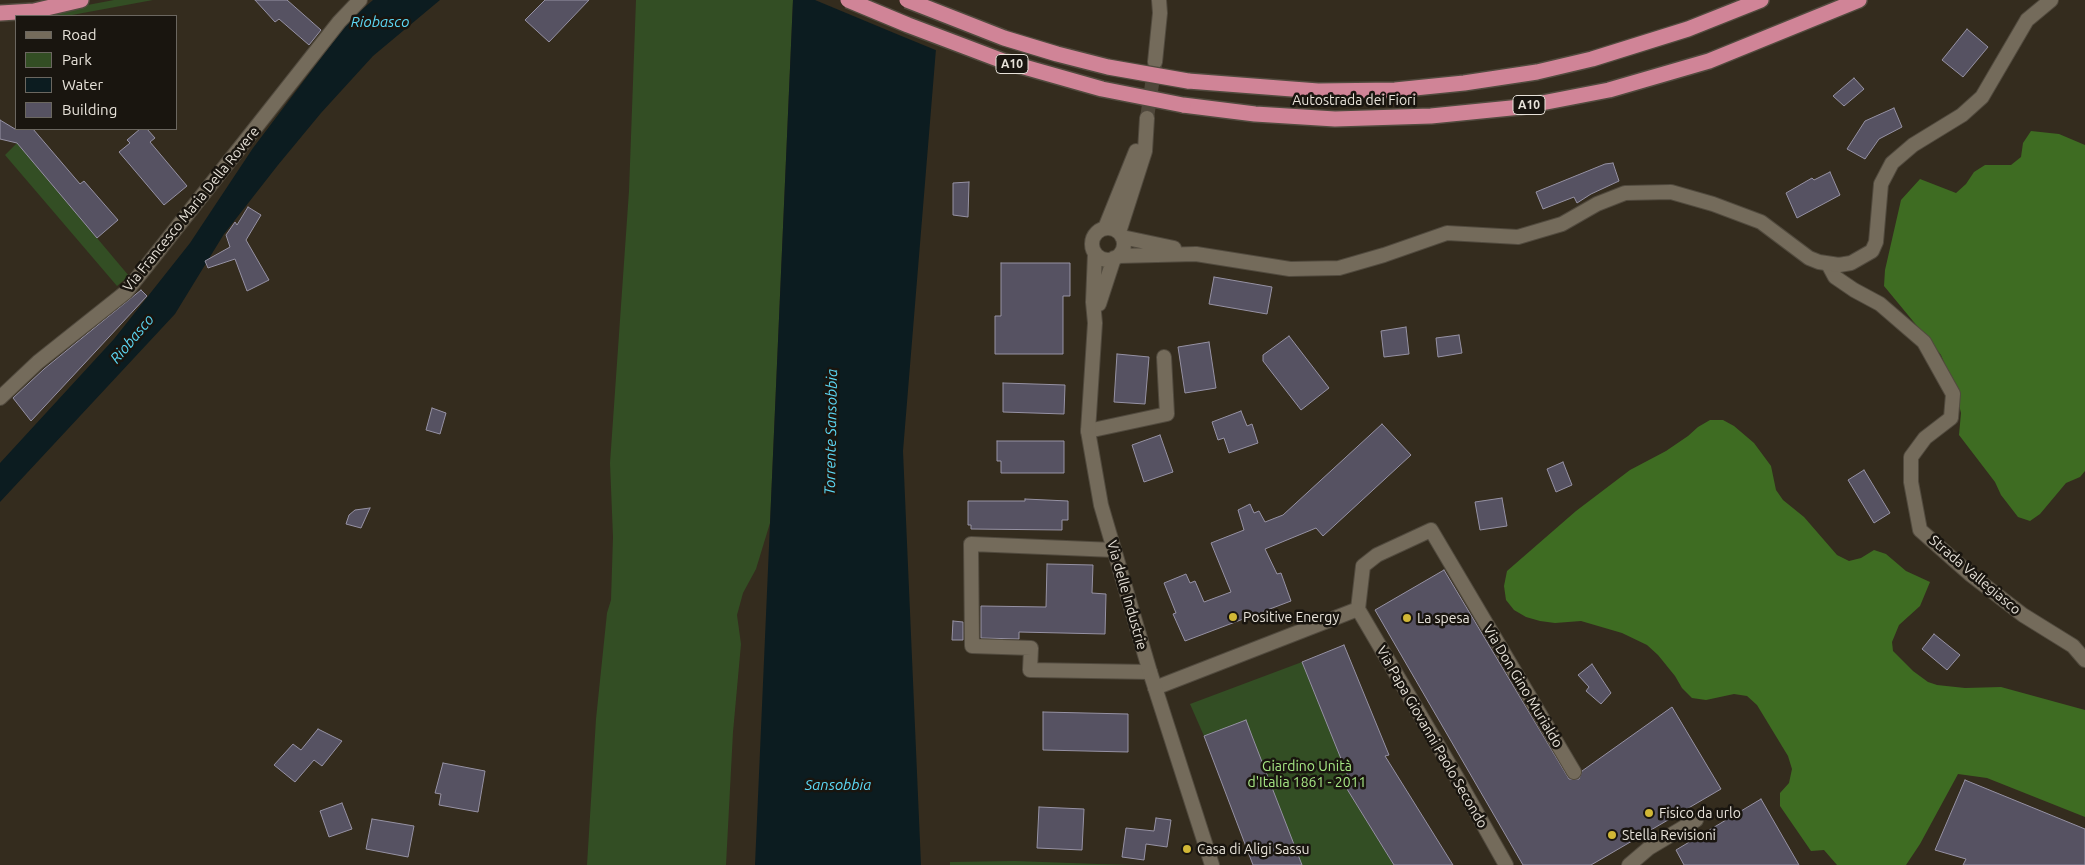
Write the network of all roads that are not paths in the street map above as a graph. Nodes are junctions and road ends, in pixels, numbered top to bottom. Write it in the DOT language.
graph roads {
  1 [pos="81,0"];
  2 [pos="360,0"];
  3 [pos="848,0"];
  4 [pos="907,0"];
  5 [pos="1159,0"];
  6 [pos="1761,0"];
  7 [pos="1859,0"];
  8 [pos="2051,0"];
  9 [pos="62,3"];
  10 [pos="0,13"];
  11 [pos="1155,62"];
  12 [pos="1105,228"];
  13 [pos="1121,235"];
  14 [pos="1095,253"];
  15 [pos="1196,254"];
  16 [pos="1116,257"];
  17 [pos="1828,264"];
  18 [pos="1096,317"];
  19 [pos="1164,357"];
  20 [pos="0,398"];
  21 [pos="1088,431"];
  22 [pos="1114,550"];
  23 [pos="1358,609"];
  24 [pos="2085,660"];
  25 [pos="1150,672"];
  26 [pos="1155,688"];
  27 [pos="1574,772"];
  28 [pos="1696,820"];
  29 [pos="1212,865"];
  30 [pos="1506,865"];
  31 [pos="1629,865"];
  1 -- 9 [label="highway"];
  2 -- 20 [label="street, Via Francesco Maria Della Rovere"];
  3 -- 7 [label="highway, Autostrada dei Fiori / A10, bridge"];
  4 -- 6 [label="highway, Autostrada dei Fiori / A10, bridge"];
  5 -- 11 [label="street"];
  8 -- 17 [label="street"];
  9 -- 10 [label="highway"];
  12 -- 13 [label="street"];
  12 -- 13 [label="street, Via delle Industrie"];
  12 -- 14 [label="street, Via delle Industrie"];
  13 -- 15 [label="street"];
  13 -- 16 [label="street, Via delle Industrie"];
  14 -- 16 [label="street"];
  14 -- 18 [label="street, Via delle Industrie"];
  15 -- 16 [label="street"];
  15 -- 17 [label="street"];
  16 -- 18 [label="street, Via delle Industrie"];
  17 -- 24 [label="street, Strada Vallegiasco"];
  18 -- 21 [label="street, Via delle Industrie"];
  19 -- 21 [label="street"];
  21 -- 22 [label="street, Via delle Industrie"];
  22 -- 25 [label="street, Via delle Industrie"];
  22 -- 25 [label="street"];
  23 -- 26 [label="street"];
  23 -- 27 [label="street, Via Don Gino Murialdo"];
  23 -- 30 [label="street, Via Papa Giovanni Paolo Secondo"];
  25 -- 26 [label="street, Via delle Industrie"];
  26 -- 29 [label="street, Via delle Industrie"];
  28 -- 31 [label="street"];
}
